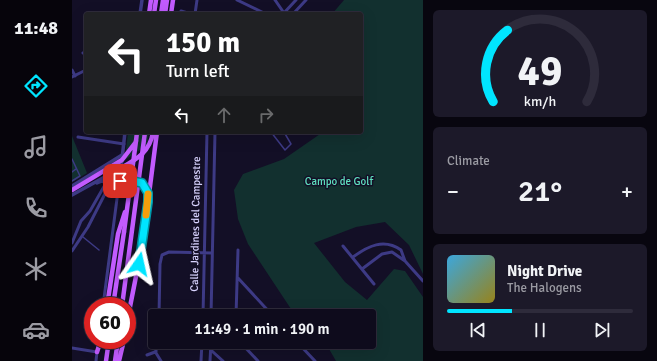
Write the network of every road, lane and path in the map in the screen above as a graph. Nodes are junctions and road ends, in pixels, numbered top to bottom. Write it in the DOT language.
graph roads {
  1 [pos="142,0"];
  2 [pos="151,0"];
  3 [pos="156,0"];
  4 [pos="163,0"];
  5 [pos="167,0"];
  6 [pos="173,0"];
  7 [pos="197,0"];
  8 [pos="237,0"];
  9 [pos="275,0"];
  10 [pos="296,0"];
  11 [pos="306,0"];
  12 [pos="181,11"];
  13 [pos="140,12"];
  14 [pos="149,12"];
  15 [pos="154,12"];
  16 [pos="161,12"];
  17 [pos="165,12"];
  18 [pos="171,12"];
  19 [pos="184,12"];
  20 [pos="195,12"];
  21 [pos="262,12"];
  22 [pos="283,12"];
  23 [pos="285,12"];
  24 [pos="295,12"];
  25 [pos="72,70"];
  26 [pos="84,71"];
  27 [pos="73,76"];
  28 [pos="125,134"];
  29 [pos="137,134"];
  30 [pos="145,134"];
  31 [pos="152,134"];
  32 [pos="157,134"];
  33 [pos="207,134"];
  34 [pos="215,134"];
  35 [pos="272,134"];
  36 [pos="285,134"];
  37 [pos="78,137"];
  38 [pos="136,141"];
  39 [pos="124,144"];
  40 [pos="122,155"];
  41 [pos="72,159"];
  42 [pos="121,168"];
  43 [pos="76,169"];
  44 [pos="72,172"];
  45 [pos="72,181"];
  46 [pos="120,181"];
  47 [pos="134,181"];
  48 [pos="109,183"];
  49 [pos="72,186"];
  50 [pos="88,186"];
  51 [pos="72,190"];
  52 [pos="117,194"];
  53 [pos="72,195"];
  54 [pos="148,202"];
  55 [pos="127,207"];
  56 [pos="86,215"];
  57 [pos="92,219"];
  58 [pos="78,230"];
  59 [pos="82,234"];
  60 [pos="72,243"];
  61 [pos="343,246"];
  62 [pos="98,250"];
  63 [pos="238,250"];
  64 [pos="72,251"];
  65 [pos="212,252"];
  66 [pos="204,253"];
  67 [pos="353,257"];
  68 [pos="405,261"];
  69 [pos="362,269"];
  70 [pos="238,278"];
  71 [pos="423,281"];
  72 [pos="374,284"];
  73 [pos="104,297"];
  74 [pos="108,297"];
  75 [pos="114,297"];
  76 [pos="123,297"];
  77 [pos="132,297"];
  78 [pos="159,309"];
  79 [pos="203,309"];
  80 [pos="211,309"];
  81 [pos="236,309"];
  82 [pos="267,309"];
  83 [pos="72,348"];
  84 [pos="98,349"];
  85 [pos="108,349"];
  86 [pos="117,349"];
  87 [pos="122,349"];
  88 [pos="155,349"];
  89 [pos="202,349"];
  90 [pos="210,349"];
  91 [pos="247,349"];
  92 [pos="304,349"];
  93 [pos="97,352"];
  94 [pos="155,352"];
  95 [pos="147,355"];
  96 [pos="96,361"];
  97 [pos="106,361"];
  98 [pos="115,361"];
  99 [pos="119,361"];
  100 [pos="161,361"];
  101 [pos="201,361"];
  102 [pos="210,361"];
  103 [pos="223,361"];
  104 [pos="258,361"];
  105 [pos="315,361"];
  1 -- 13 [label="street"];
  2 -- 14 [label="main road"];
  3 -- 15 [label="main road"];
  4 -- 16 [label="main road"];
  5 -- 17 [label="main road"];
  6 -- 18 [label="main road"];
  7 -- 20 [label="street"];
  8 -- 21 [label="street"];
  9 -- 22 [label="street"];
  10 -- 23 [label="street"];
  11 -- 24 [label="street"];
  12 -- 19 [label="street"];
  25 -- 27 [label="street"];
  26 -- 27 [label="street"];
  28 -- 39 [label="street"];
  29 -- 38 [label="main road"];
  30 -- 76 [label="main road, bridge"];
  31 -- 42 [label="main road"];
  32 -- 54 [label="main road"];
  33 -- 66 [label="street, Calle Jardines del Campestre"];
  34 -- 65 [label="street, Calle Jardines del Campestre"];
  35 -- 36 [label="lane"];
  37 -- 39 [label="street"];
  38 -- 51 [label="main road, bridge"];
  38 -- 55 [label="main road, bridge"];
  39 -- 40 [label="street"];
  40 -- 42 [label="street"];
  40 -- 49 [label="street"];
  41 -- 43 [label="lane"];
  42 -- 46 [label="street"];
  42 -- 48 [label="street"];
  42 -- 50 [label="street"];
  43 -- 44 [label="lane"];
  43 -- 45 [label="lane"];
  46 -- 47 [label="main road"];
  46 -- 48 [label="main road"];
  46 -- 52 [label="street"];
  47 -- 52 [label="main road"];
  47 -- 54 [label="main road"];
  48 -- 50 [label="street"];
  48 -- 52 [label="street"];
  48 -- 56 [label="street"];
  48 -- 57 [label="street"];
  50 -- 53 [label="street"];
  52 -- 73 [label="street"];
  54 -- 77 [label="main road"];
  55 -- 74 [label="main road, bridge"];
  55 -- 75 [label="main road, bridge"];
  56 -- 57 [label="street"];
  56 -- 58 [label="street"];
  57 -- 59 [label="street"];
  58 -- 59 [label="street"];
  58 -- 60 [label="street"];
  59 -- 62 [label="lane"];
  59 -- 64 [label="street"];
  61 -- 67 [label="street"];
  63 -- 70 [label="street"];
  65 -- 66 [label="street"];
  65 -- 80 [label="street, Calle Jardines del Campestre"];
  66 -- 78 [label="street"];
  66 -- 79 [label="street, Calle Jardines del Campestre"];
  67 -- 68 [label="street"];
  67 -- 69 [label="street"];
  68 -- 69 [label="street"];
  68 -- 71 [label="street"];
  69 -- 72 [label="street"];
  70 -- 81 [label="street"];
  70 -- 82 [label="street"];
  83 -- 93 [label="street"];
  84 -- 93 [label="main road"];
  85 -- 97 [label="main road"];
  86 -- 98 [label="main road"];
  87 -- 99 [label="main road"];
  88 -- 94 [label="street"];
  89 -- 101 [label="street"];
  90 -- 102 [label="street"];
  90 -- 103 [label="street"];
  91 -- 104 [label="street"];
  92 -- 105 [label="street"];
  93 -- 96 [label="street"];
  94 -- 95 [label="street"];
  94 -- 100 [label="street"];
}
